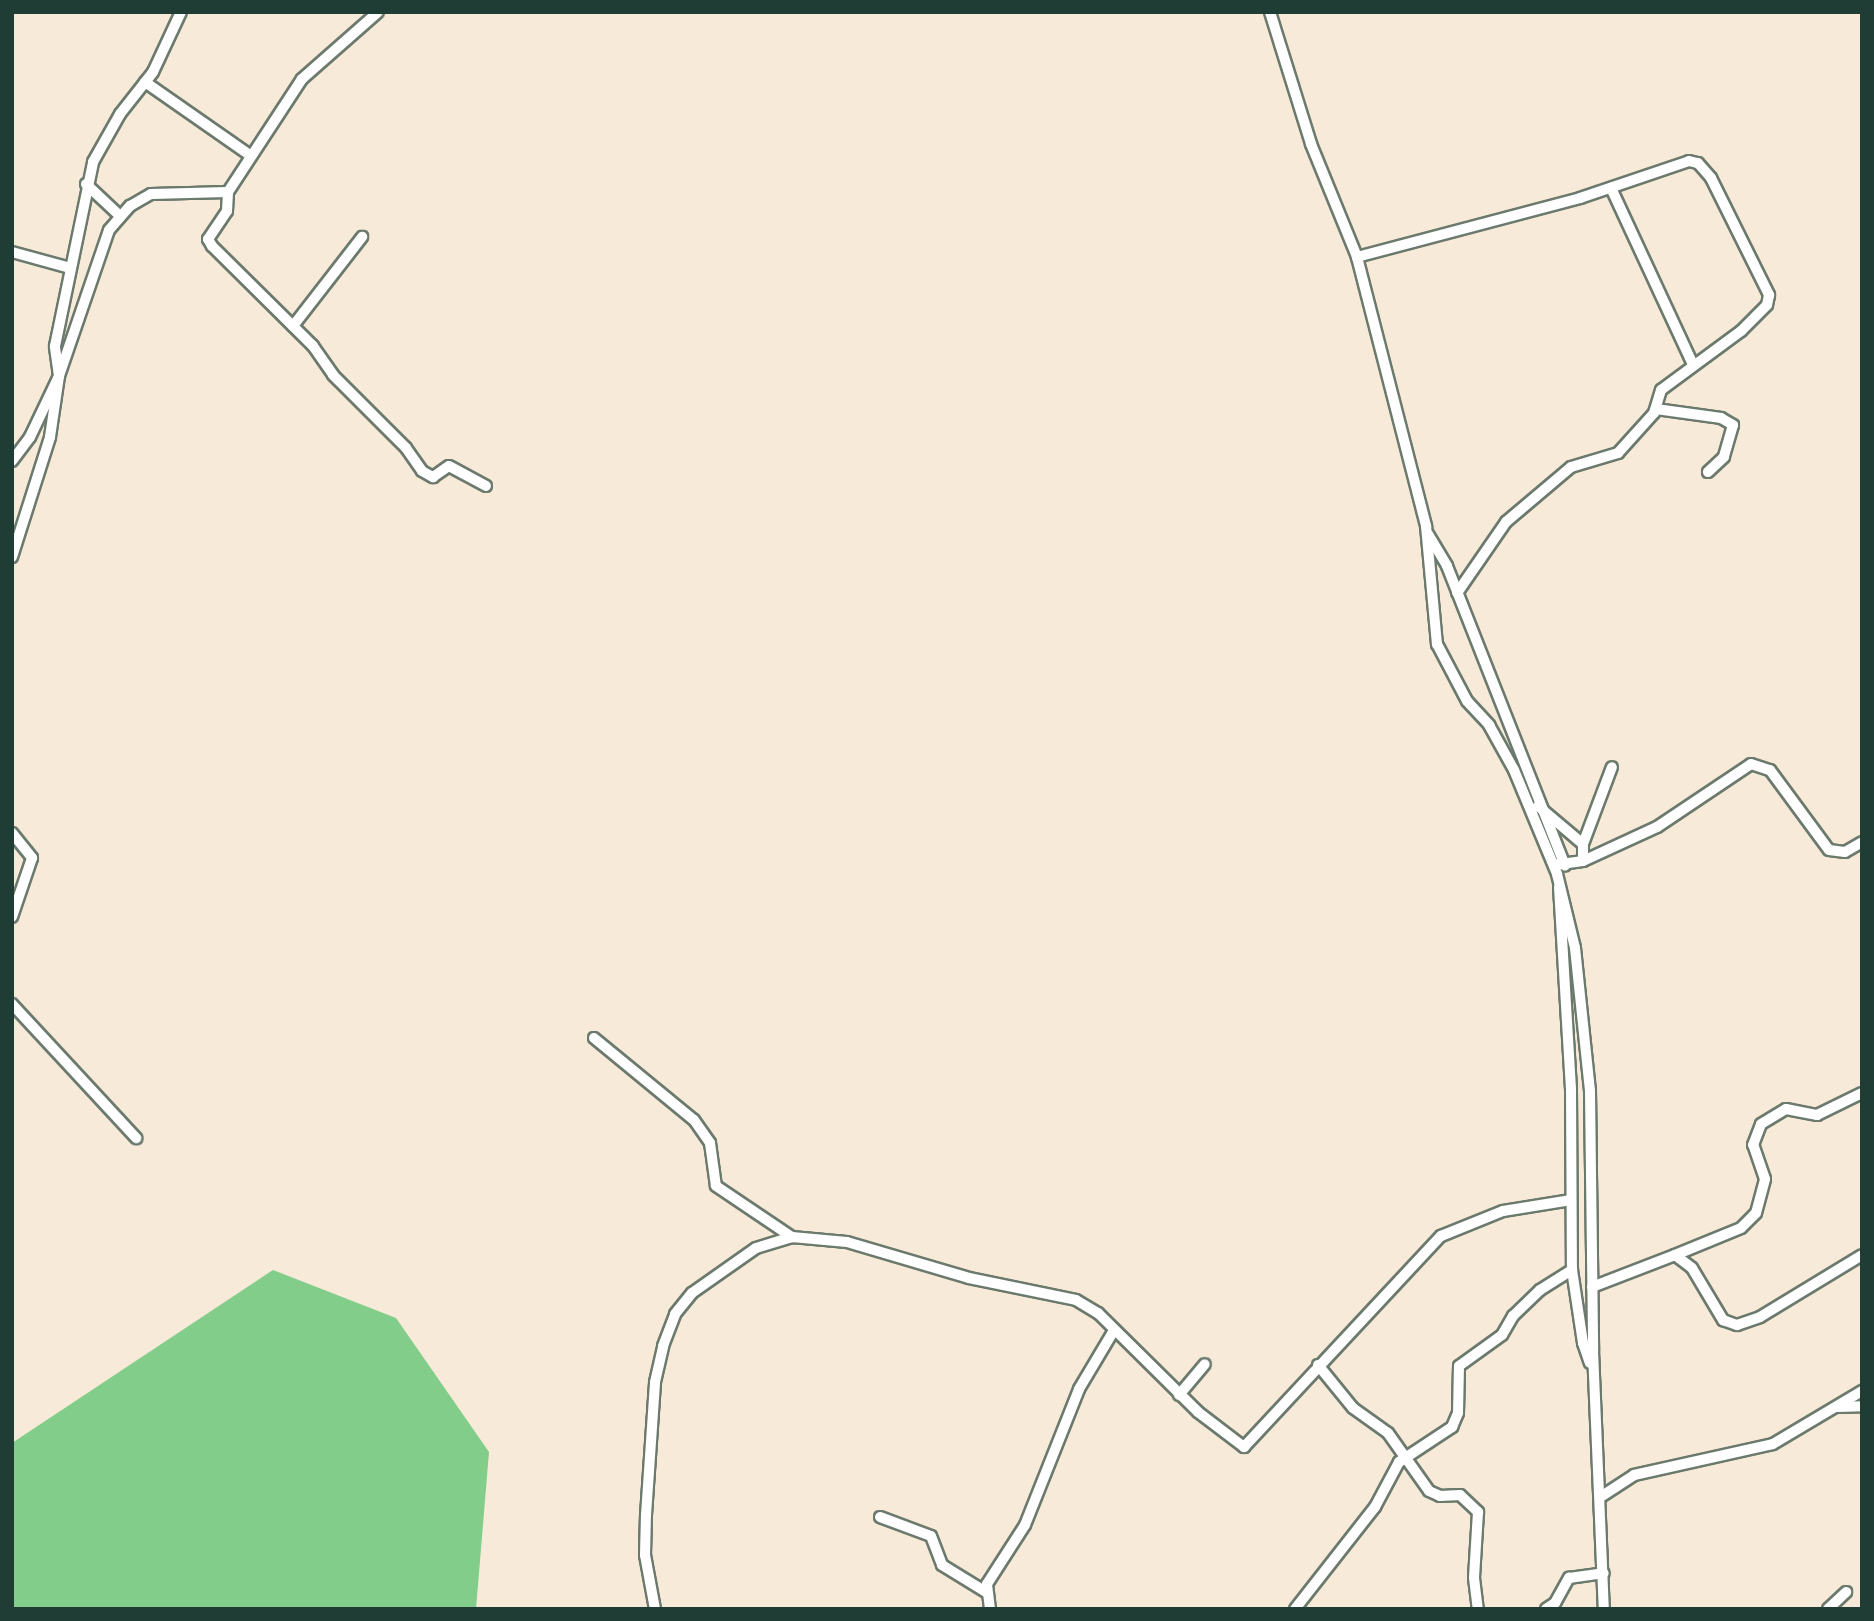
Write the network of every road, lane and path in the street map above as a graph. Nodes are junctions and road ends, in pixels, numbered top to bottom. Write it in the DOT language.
graph roads {
  1 [pos="181,12"];
  2 [pos="378,12"];
  3 [pos="1270,12"];
  4 [pos="145,82"];
  5 [pos="251,156"];
  6 [pos="86,184"];
  7 [pos="1611,188"];
  8 [pos="228,192"];
  9 [pos="120,216"];
  10 [pos="362,237"];
  11 [pos="12,252"];
  12 [pos="1357,257"];
  13 [pos="70,268"];
  14 [pos="293,326"];
  15 [pos="1693,365"];
  16 [pos="59,376"];
  17 [pos="1656,409"];
  18 [pos="12,461"];
  19 [pos="1708,472"];
  20 [pos="486,486"];
  21 [pos="1427,533"];
  22 [pos="12,557"];
  23 [pos="1457,593"];
  24 [pos="1612,767"];
  25 [pos="1533,804"];
  26 [pos="12,833"];
  27 [pos="1862,842"];
  28 [pos="1583,844"];
  29 [pos="1583,861"];
  30 [pos="1559,865"];
  31 [pos="1560,881"];
  32 [pos="12,917"];
  33 [pos="12,1003"];
  34 [pos="594,1038"];
  35 [pos="1862,1093"];
  36 [pos="136,1138"];
  37 [pos="1572,1200"];
  38 [pos="792,1237"];
  39 [pos="1675,1255"];
  40 [pos="1862,1255"];
  41 [pos="1572,1270"];
  42 [pos="1591,1286"];
  43 [pos="1113,1332"];
  44 [pos="1205,1364"];
  45 [pos="1318,1364"];
  46 [pos="1594,1370"];
  47 [pos="1862,1391"];
  48 [pos="1179,1395"];
  49 [pos="1862,1406"];
  50 [pos="1837,1407"];
  51 [pos="1405,1457"];
  52 [pos="1602,1496"];
  53 [pos="880,1517"];
  54 [pos="1604,1573"];
  55 [pos="1846,1591"];
  56 [pos="986,1592"];
  57 [pos="1477,1606"];
  58 [pos="655,1609"];
  59 [pos="990,1609"];
  60 [pos="1295,1609"];
  61 [pos="1489,1609"];
  62 [pos="1546,1609"];
  63 [pos="1604,1609"];
  64 [pos="1828,1609"];
  1 -- 4 [label="street"];
  2 -- 5 [label="street"];
  3 -- 12 [label="street"];
  4 -- 5 [label="street"];
  4 -- 6 [label="street"];
  5 -- 8 [label="street"];
  6 -- 9 [label="street"];
  6 -- 13 [label="street"];
  7 -- 12 [label="street"];
  7 -- 15 [label="street"];
  7 -- 15 [label="street"];
  8 -- 9 [label="street"];
  8 -- 14 [label="street"];
  9 -- 16 [label="street"];
  10 -- 14 [label="street"];
  11 -- 13 [label="street"];
  12 -- 21 [label="street"];
  13 -- 16 [label="street"];
  14 -- 20 [label="street"];
  15 -- 17 [label="street"];
  16 -- 18 [label="street"];
  16 -- 22 [label="street"];
  17 -- 19 [label="street"];
  17 -- 23 [label="street"];
  21 -- 23 [label="street"];
  21 -- 25 [label="street"];
  23 -- 25 [label="street"];
  24 -- 28 [label="street"];
  25 -- 28 [label="street"];
  25 -- 30 [label="street"];
  26 -- 32 [label="street"];
  27 -- 29 [label="street"];
  28 -- 29 [label="street"];
  29 -- 30 [label="street"];
  30 -- 31 [label="street"];
  31 -- 37 [label="street"];
  31 -- 42 [label="street"];
  33 -- 36 [label="street"];
  34 -- 38 [label="street"];
  35 -- 39 [label="street"];
  37 -- 41 [label="street"];
  37 -- 45 [label="street"];
  38 -- 43 [label="street"];
  38 -- 58 [label="street"];
  39 -- 40 [label="street"];
  39 -- 42 [label="street"];
  41 -- 46 [label="street"];
  41 -- 51 [label="street"];
  42 -- 46 [label="street"];
  43 -- 48 [label="street"];
  43 -- 56 [label="street"];
  44 -- 48 [label="street"];
  45 -- 48 [label="street"];
  45 -- 51 [label="street"];
  46 -- 52 [label="street"];
  47 -- 50 [label="street"];
  49 -- 50 [label="street"];
  50 -- 52 [label="street"];
  51 -- 57 [label="street"];
  51 -- 60 [label="street"];
  52 -- 54 [label="street"];
  53 -- 56 [label="street"];
  54 -- 62 [label="street"];
  54 -- 63 [label="street"];
  55 -- 64 [label="street"];
  56 -- 59 [label="street"];
  57 -- 61 [label="street"];
}
